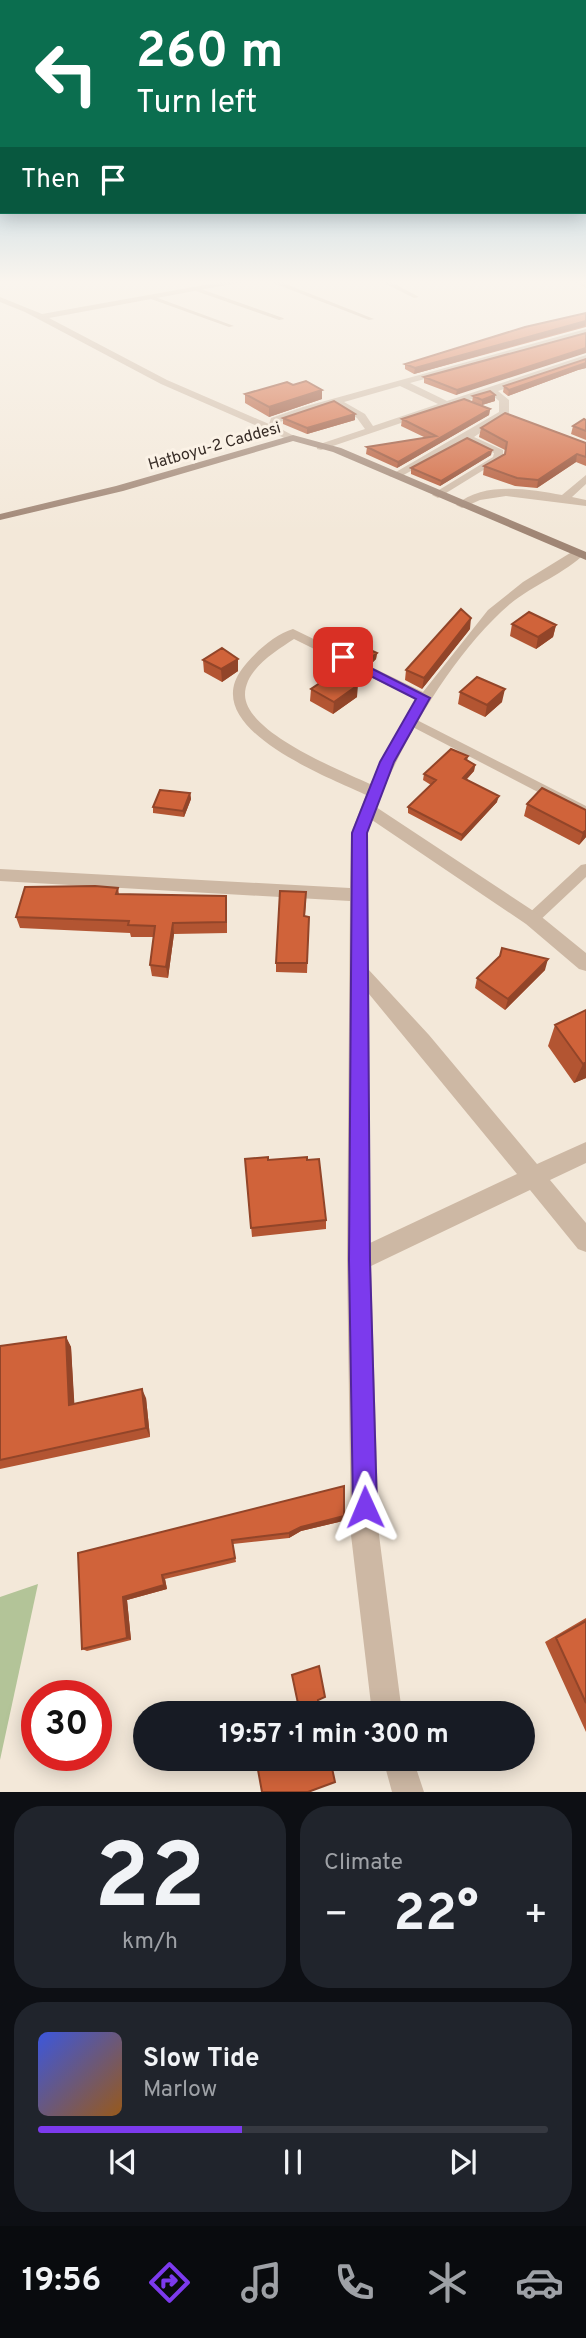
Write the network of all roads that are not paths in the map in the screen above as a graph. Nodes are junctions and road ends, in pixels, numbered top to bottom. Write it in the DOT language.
graph roads {
  1 [pos="131,365"];
  2 [pos="460,365"];
  3 [pos="492,365"];
  4 [pos="559,365"];
  5 [pos="498,367"];
  6 [pos="400,382"];
  7 [pos="490,389"];
  8 [pos="335,401"];
  9 [pos="445,404"];
  10 [pos="504,413"];
  11 [pos="516,418"];
  12 [pos="274,428"];
  13 [pos="370,429"];
  14 [pos="293,438"];
  15 [pos="466,438"];
  16 [pos="321,447"];
  17 [pos="394,476"];
  18 [pos="586,478"];
  19 [pos="438,495"];
  20 [pos="563,500"];
  21 [pos="586,503"];
  22 [pos="462,505"];
  23 [pos="0,517"];
  24 [pos="583,555"];
  25 [pos="424,698"];
  26 [pos="409,720"];
  27 [pos="370,801"];
  28 [pos="586,812"];
  29 [pos="586,869"];
  30 [pos="0,875"];
  31 [pos="360,895"];
  32 [pos="532,919"];
  33 [pos="586,964"];
  34 [pos="362,974"];
  35 [pos="586,1152"];
  36 [pos="533,1177"];
  37 [pos="586,1241"];
  38 [pos="359,1260"];
  39 [pos="386,1701"];
  40 [pos="402,1771"];
  41 [pos="408,1792"];
  1 -- 12 [label="street"];
  2 -- 6 [label="street"];
  3 -- 5 [label="street"];
  4 -- 7 [label="street"];
  6 -- 8 [label="street"];
  6 -- 9 [label="street"];
  7 -- 9 [label="street"];
  7 -- 10 [label="street"];
  8 -- 12 [label="street"];
  8 -- 13 [label="street"];
  9 -- 13 [label="street"];
  10 -- 11 [label="street"];
  10 -- 15 [label="street"];
  12 -- 14 [label="street"];
  13 -- 16 [label="street"];
  14 -- 16 [label="main road, Hatboyu-2 Caddesi"];
  14 -- 23 [label="main road, Hatboyu-2 Caddesi"];
  15 -- 17 [label="street"];
  15 -- 19 [label="street"];
  16 -- 17 [label="main road, Hatboyu-2 Caddesi"];
  17 -- 19 [label="main road, Hatboyu-2 Caddesi"];
  18 -- 20 [label="street"];
  19 -- 22 [label="main road, Hatboyu-2 Caddesi"];
  20 -- 21 [label="street"];
  20 -- 22 [label="street"];
  22 -- 24 [label="main road, Hatboyu-2 Caddesi"];
  24 -- 25 [label="street"];
  25 -- 26 [label="street"];
  25 -- 27 [label="street"];
  26 -- 27 [label="street"];
  26 -- 28 [label="lane"];
  27 -- 31 [label="street"];
  27 -- 32 [label="street"];
  29 -- 32 [label="lane"];
  30 -- 31 [label="street"];
  31 -- 34 [label="street"];
  32 -- 33 [label="street"];
  34 -- 36 [label="street"];
  34 -- 38 [label="street"];
  35 -- 36 [label="street"];
  36 -- 37 [label="street"];
  36 -- 38 [label="street"];
  38 -- 39 [label="street"];
  40 -- 41 [label="street"];
}
